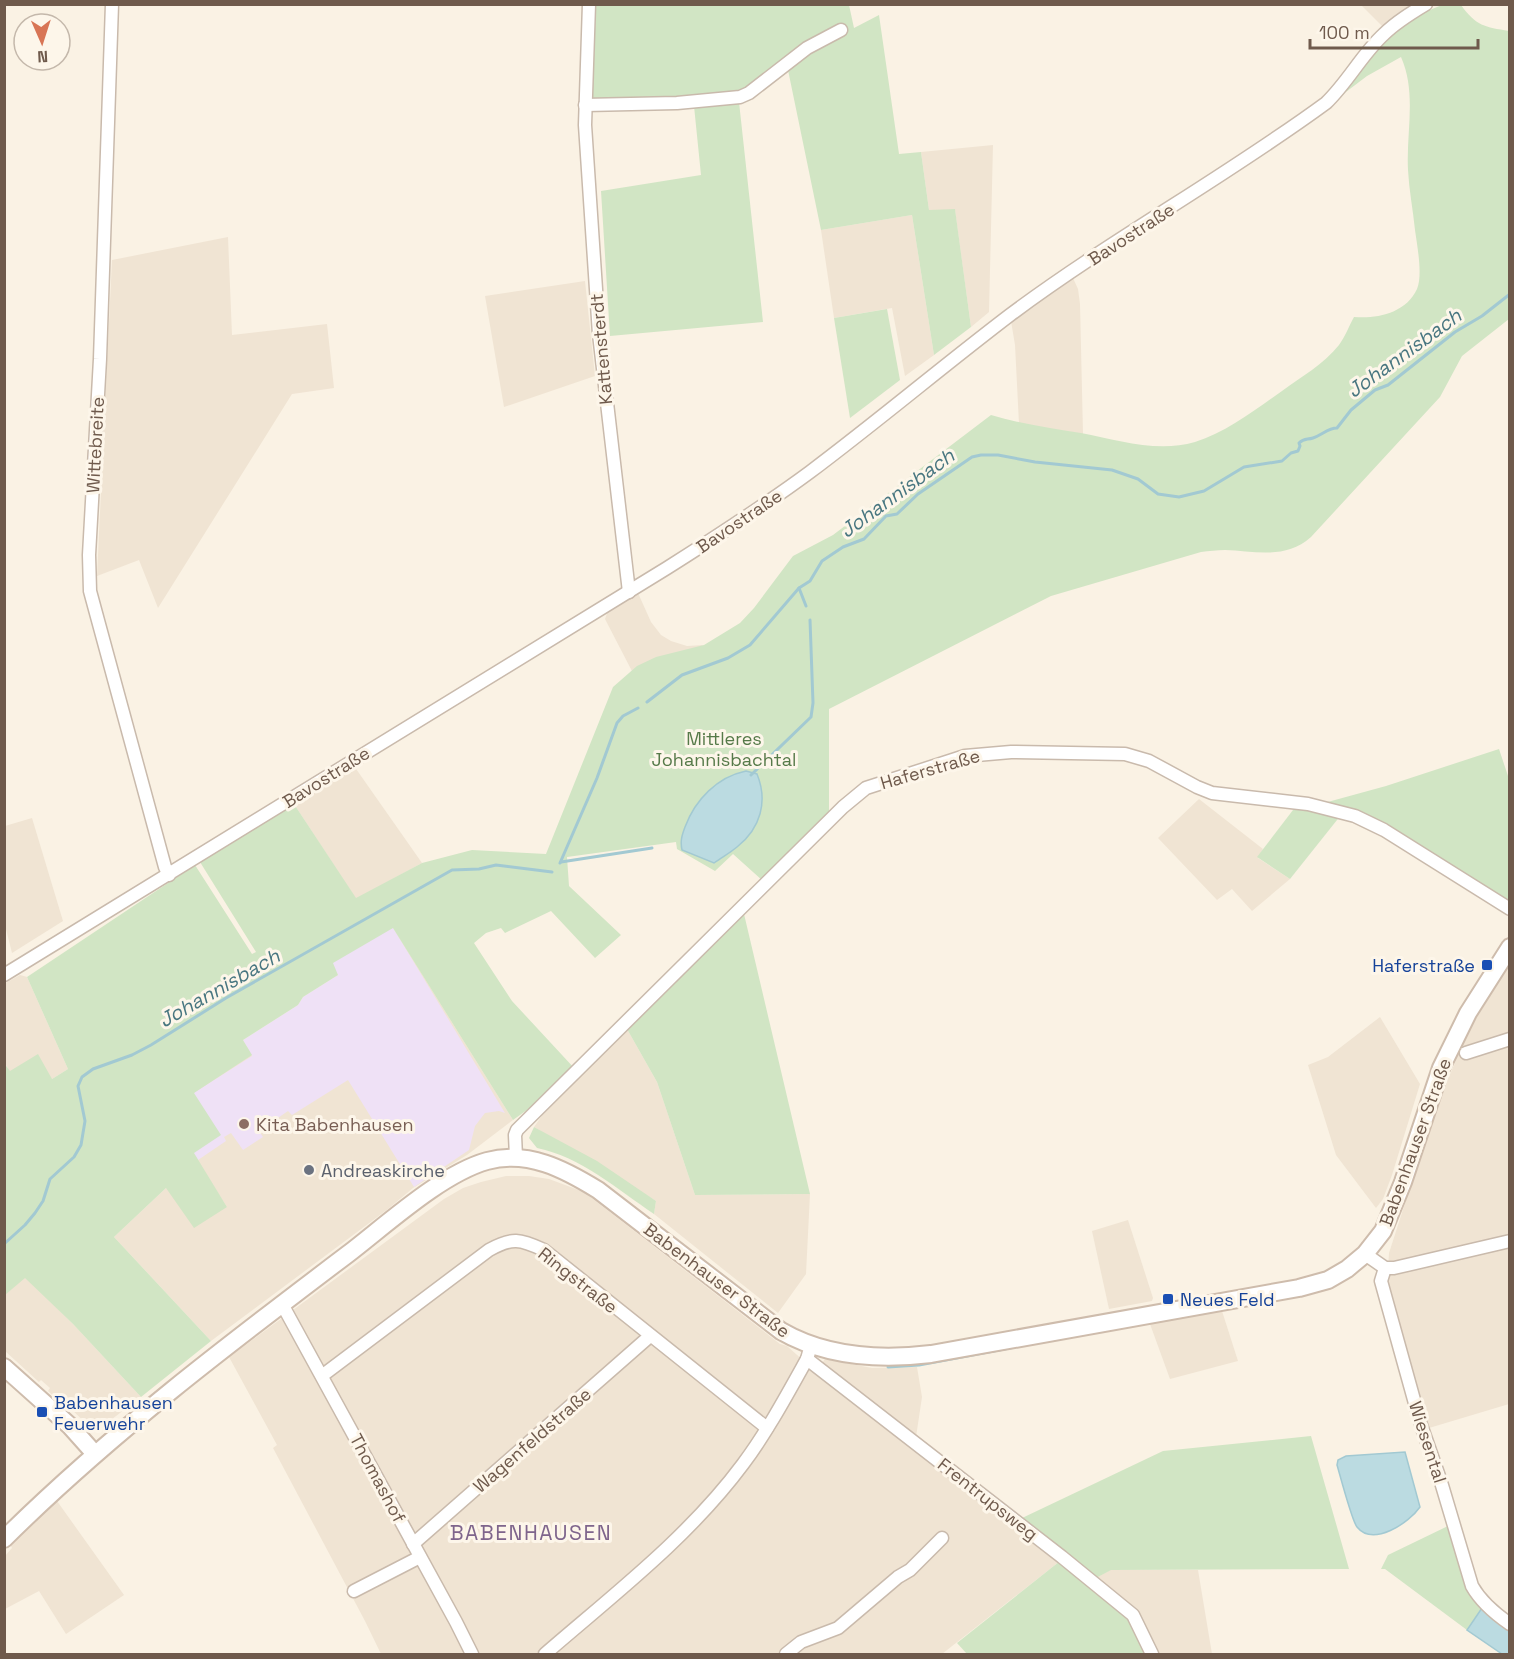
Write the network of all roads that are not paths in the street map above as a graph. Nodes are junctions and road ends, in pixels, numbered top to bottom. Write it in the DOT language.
graph roads {
  1 [pos="112,4"];
  2 [pos="589,4"];
  3 [pos="1426,4"];
  4 [pos="841,30"];
  5 [pos="585,105"];
  6 [pos="629,592"];
  7 [pos="169,874"];
  8 [pos="1509,909"];
  9 [pos="1509,947"];
  10 [pos="4,975"];
  11 [pos="1509,1039"];
  12 [pos="1466,1053"];
  13 [pos="516,1157"];
  14 [pos="1509,1241"];
  15 [pos="1365,1254"];
  16 [pos="1385,1268"];
  17 [pos="282,1304"];
  18 [pos="650,1336"];
  19 [pos="809,1352"];
  20 [pos="4,1367"];
  21 [pos="323,1375"];
  22 [pos="767,1428"];
  23 [pos="95,1454"];
  24 [pos="942,1538"];
  25 [pos="4,1539"];
  26 [pos="413,1544"];
  27 [pos="420,1557"];
  28 [pos="354,1591"];
  29 [pos="1509,1624"];
  30 [pos="472,1654"];
  31 [pos="545,1654"];
  32 [pos="786,1654"];
  33 [pos="1152,1654"];
  1 -- 7 [label="street, Wittebreite"];
  2 -- 5 [label="street, Kattensterdt"];
  3 -- 6 [label="street, Bavostraße"];
  4 -- 5 [label="street"];
  5 -- 6 [label="street, Kattensterdt"];
  6 -- 7 [label="street, Bavostraße"];
  7 -- 10 [label="street, Bavostraße"];
  8 -- 13 [label="street, Haferstraße"];
  9 -- 15 [label="main road, Babenhauser Straße"];
  11 -- 12 [label="street"];
  13 -- 17 [label="main road, Babenhauser Straße"];
  13 -- 19 [label="main road, Babenhauser Straße"];
  14 -- 16 [label="street"];
  15 -- 16 [label="street"];
  15 -- 19 [label="main road, Babenhauser Straße"];
  16 -- 29 [label="street, Wiesental"];
  17 -- 21 [label="street, Thomashof"];
  17 -- 23 [label="main road, Babenhauser Straße"];
  18 -- 21 [label="street, Ringstraße"];
  18 -- 22 [label="street, Ringstraße"];
  18 -- 26 [label="street, Wagenfeldstraße"];
  19 -- 22 [label="street"];
  19 -- 33 [label="street, Frentrupsweg"];
  20 -- 23 [label="main road"];
  21 -- 26 [label="street, Thomashof"];
  22 -- 31 [label="street"];
  23 -- 25 [label="main road, Babenhauser Straße"];
  24 -- 32 [label="street"];
  26 -- 27 [label="street, Thomashof"];
  27 -- 28 [label="street"];
  27 -- 30 [label="street, Thomashof"];
}
